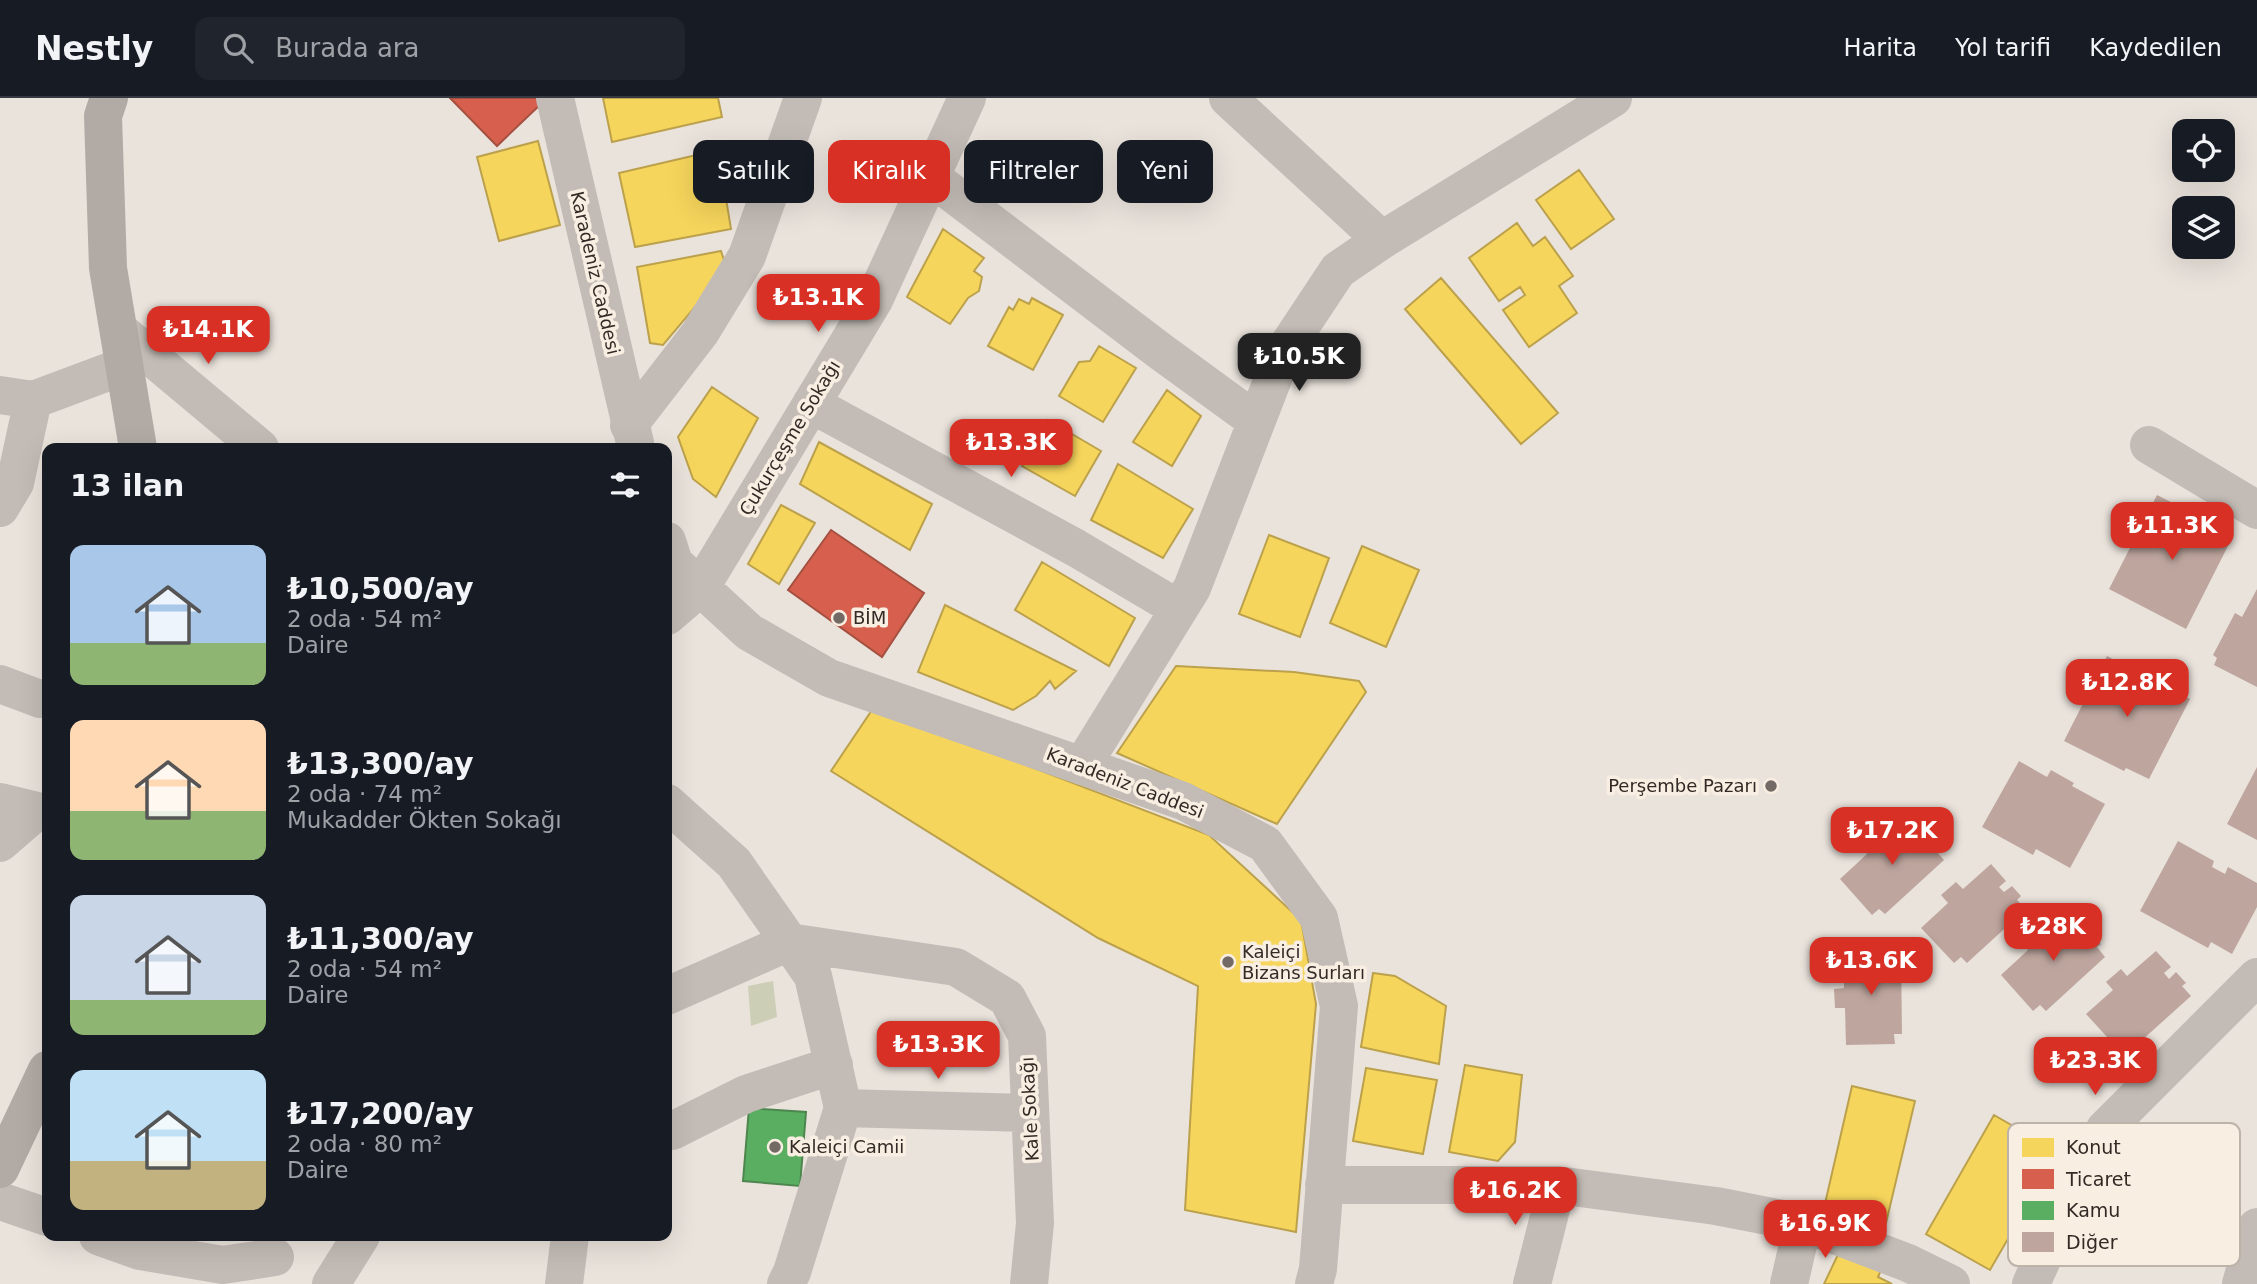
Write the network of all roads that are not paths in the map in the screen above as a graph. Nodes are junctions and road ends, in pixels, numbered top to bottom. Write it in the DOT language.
graph roads {
  1 [pos="555,98"];
  2 [pos="803,98"];
  3 [pos="967,98"];
  4 [pos="1228,98"];
  5 [pos="1613,98"];
  6 [pos="105,104"];
  7 [pos="1561,110"];
  8 [pos="948,140"];
  9 [pos="950,191"];
  10 [pos="919,203"];
  11 [pos="1382,240"];
  12 [pos="122,348"];
  13 [pos="17,397"];
  14 [pos="811,404"];
  15 [pos="1256,421"];
  16 [pos="633,437"];
  17 [pos="137,443"];
  18 [pos="253,443"];
  19 [pos="2149,445"];
  20 [pos="0,508"];
  21 [pos="2257,510"];
  22 [pos="672,557"];
  23 [pos="701,587"];
  24 [pos="1179,609"];
  25 [pos="672,612"];
  26 [pos="0,684"];
  27 [pos="40,699"];
  28 [pos="1082,765"];
  29 [pos="0,802"];
  30 [pos="672,807"];
  31 [pos="0,843"];
  32 [pos="789,942"];
  33 [pos="2257,977"];
  34 [pos="672,994"];
  35 [pos="834,1065"];
  36 [pos="42,1076"];
  37 [pos="843,1108"];
  38 [pos="1030,1113"];
  39 [pos="11,1116"];
  40 [pos="2111,1123"];
  41 [pos="672,1124"];
  42 [pos="0,1169"];
  43 [pos="1325,1185"];
  44 [pos="1556,1185"];
  45 [pos="0,1201"];
  46 [pos="42,1215"];
  47 [pos="1803,1223"];
  48 [pos="2257,1227"];
  49 [pos="358,1241"];
  50 [pos="569,1241"];
  51 [pos="141,1243"];
  52 [pos="275,1259"];
  53 [pos="2039,1266"];
  54 [pos="331,1284"];
  55 [pos="564,1284"];
  56 [pos="786,1284"];
  57 [pos="1029,1284"];
  58 [pos="1314,1284"];
  59 [pos="1532,1284"];
  60 [pos="1789,1284"];
  61 [pos="1951,1284"];
  62 [pos="2031,1284"];
  63 [pos="2241,1284"];
  1 -- 16 [label="street, Karadeniz Caddesi"];
  2 -- 16 [label="street"];
  3 -- 8 [label="street, Çukurçeşme Sokağı"];
  4 -- 11 [label="street"];
  5 -- 7 [label="street"];
  6 -- 12 [label="main road"];
  7 -- 11 [label="street"];
  9 -- 15 [label="street"];
  10 -- 14 [label="street, Çukurçeşme Sokağı"];
  11 -- 15 [label="street"];
  12 -- 13 [label="street"];
  12 -- 17 [label="main road"];
  12 -- 18 [label="street"];
  13 -- 20 [label="street"];
  14 -- 23 [label="street, Çukurçeşme Sokağı"];
  14 -- 24 [label="street"];
  15 -- 24 [label="street"];
  19 -- 21 [label="street"];
  22 -- 23 [label="street, Karadeniz Caddesi"];
  23 -- 25 [label="street, Çukurçeşme Sokağı"];
  23 -- 28 [label="street, Karadeniz Caddesi"];
  24 -- 28 [label="street"];
  26 -- 27 [label="street"];
  28 -- 43 [label="street, Karadeniz Caddesi"];
  29 -- 31 [label="street"];
  30 -- 32 [label="street"];
  32 -- 34 [label="street"];
  32 -- 35 [label="street"];
  32 -- 38 [label="street, Kale Sokağı"];
  33 -- 40 [label="street"];
  35 -- 37 [label="street"];
  35 -- 41 [label="street"];
  36 -- 39 [label="main road"];
  37 -- 38 [label="street"];
  37 -- 56 [label="street"];
  38 -- 57 [label="street, Kale Sokağı"];
  39 -- 42 [label="main road"];
  43 -- 44 [label="street"];
  43 -- 58 [label="street, Karadeniz Caddesi"];
  44 -- 47 [label="street"];
  44 -- 59 [label="street"];
  45 -- 46 [label="street"];
  47 -- 60 [label="street"];
  47 -- 61 [label="street"];
  48 -- 63 [label="street"];
  49 -- 54 [label="street"];
  50 -- 55 [label="street"];
  51 -- 52 [label="street"];
  53 -- 62 [label="street"];
}
